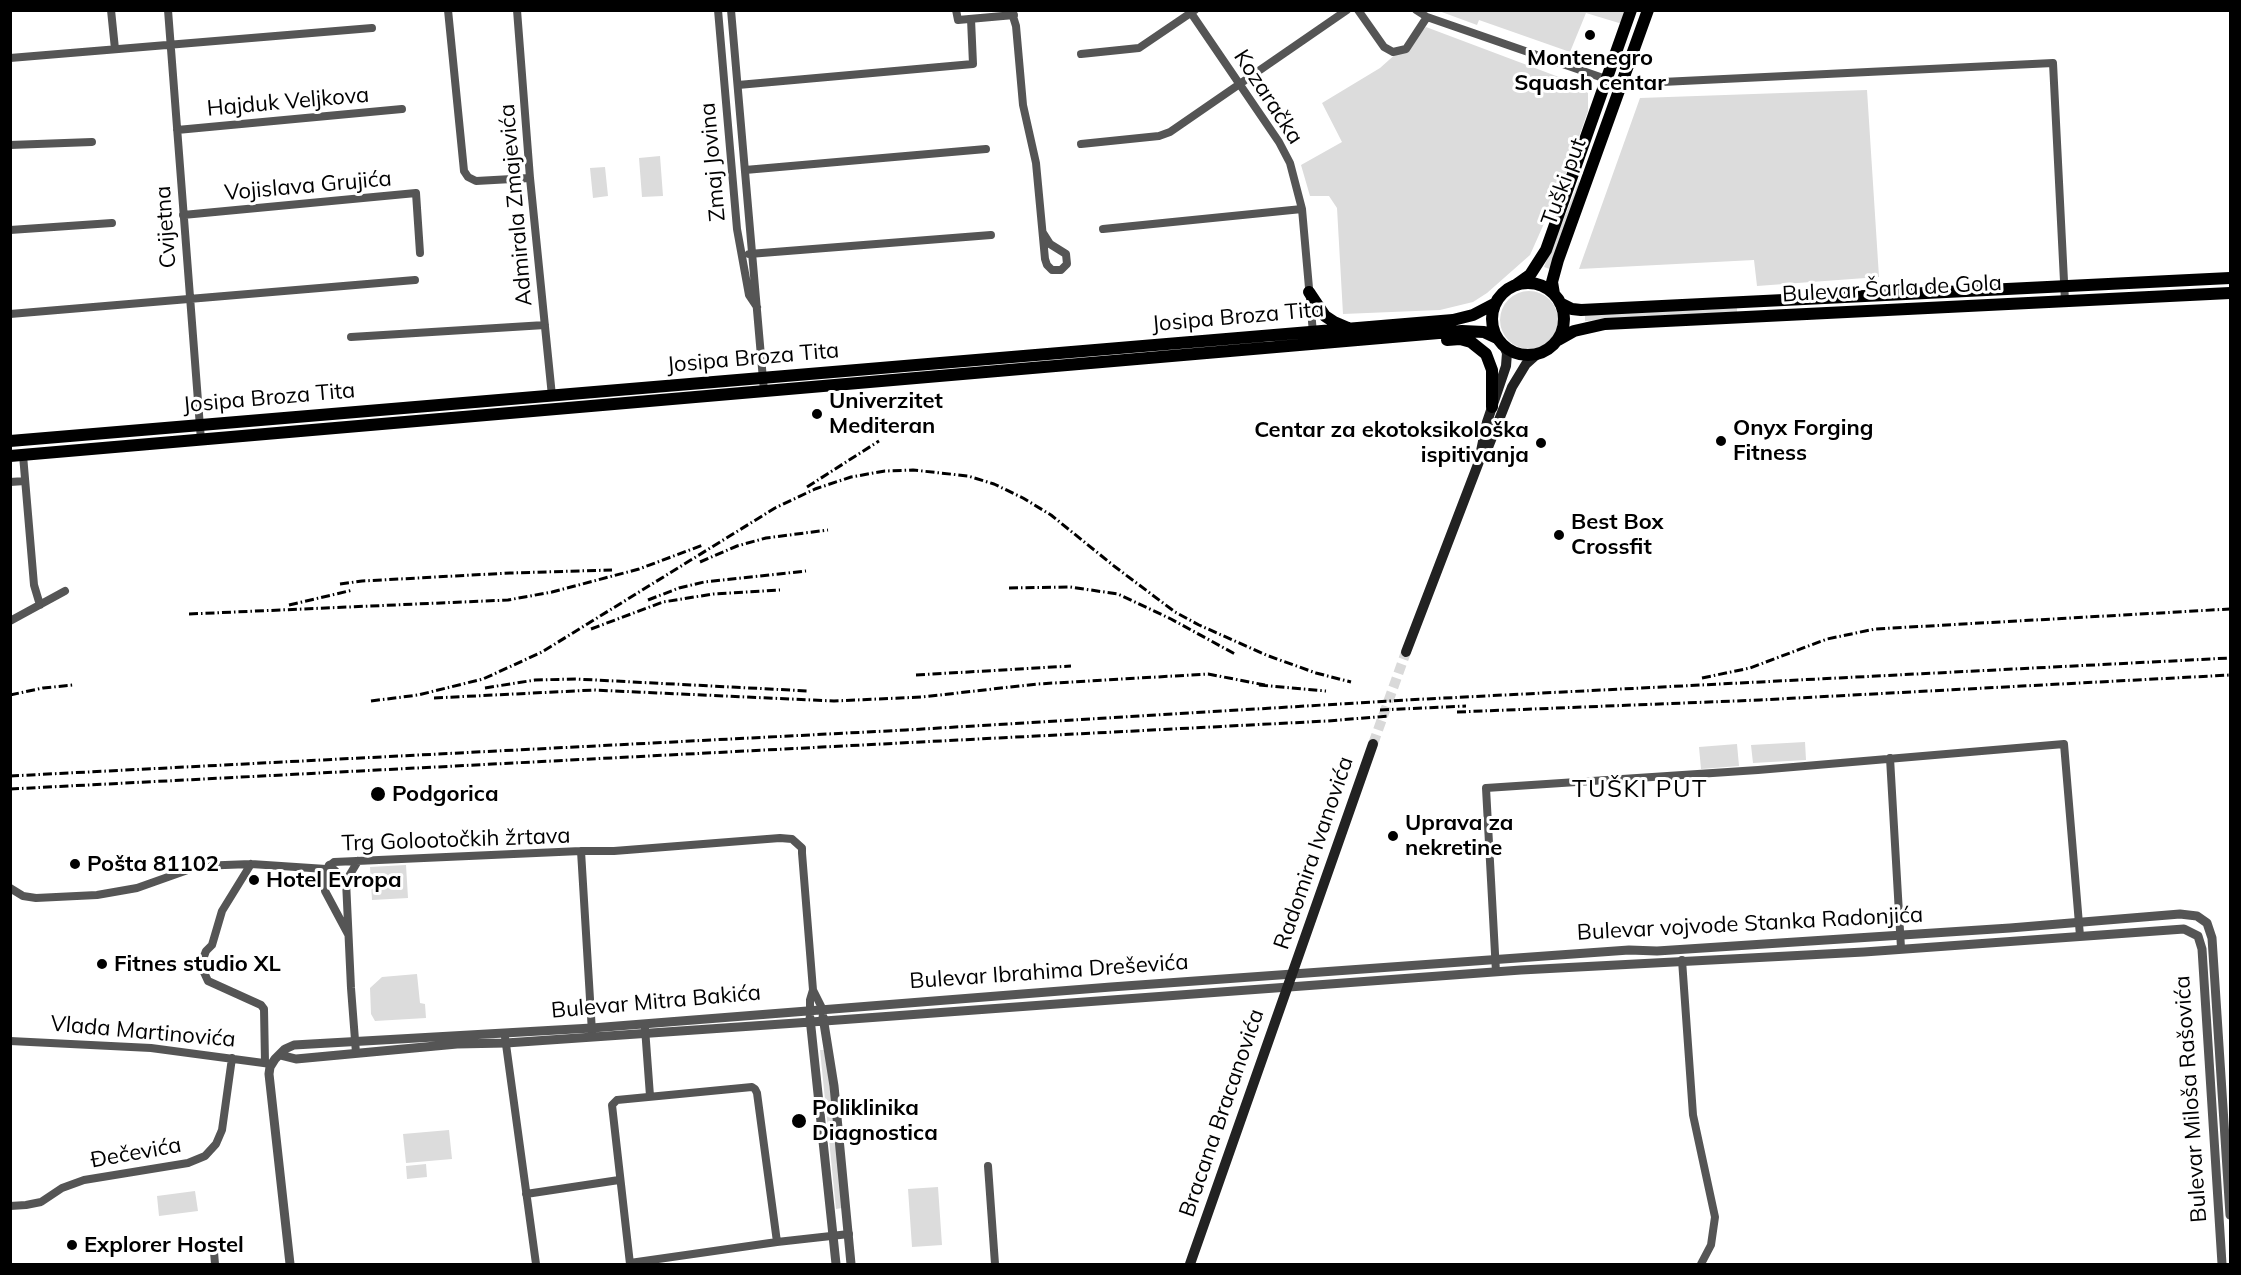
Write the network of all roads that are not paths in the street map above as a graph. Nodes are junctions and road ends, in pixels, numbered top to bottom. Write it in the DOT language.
graph roads {
  1 [pos="111,10"];
  2 [pos="168,10"];
  3 [pos="448,10"];
  4 [pos="517,10"];
  5 [pos="718,10"];
  6 [pos="731,10"];
  7 [pos="956,10"];
  8 [pos="1347,10"];
  9 [pos="1358,10"];
  10 [pos="1416,10"];
  11 [pos="1631,10"];
  12 [pos="1648,10"];
  13 [pos="1192,12"];
  14 [pos="1012,13"];
  15 [pos="1427,17"];
  16 [pos="971,19"];
  17 [pos="372,28"];
  18 [pos="170,45"];
  19 [pos="115,49"];
  20 [pos="1081,54"];
  21 [pos="10,58"];
  22 [pos="1606,79"];
  23 [pos="1240,84"];
  24 [pos="1621,84"];
  25 [pos="738,85"];
  26 [pos="402,109"];
  27 [pos="177,130"];
  28 [pos="92,141"];
  29 [pos="1081,144"];
  30 [pos="10,145"];
  31 [pos="986,149"];
  32 [pos="745,170"];
  33 [pos="530,178"];
  34 [pos="1302,209"];
  35 [pos="183,215"];
  36 [pos="112,223"];
  37 [pos="1103,229"];
  38 [pos="10,230"];
  39 [pos="1043,233"];
  40 [pos="991,235"];
  41 [pos="420,253"];
  42 [pos="752,254"];
  43 [pos="741,255"];
  44 [pos="2230,278"];
  45 [pos="415,280"];
  46 [pos="1516,285"];
  47 [pos="2064,286"];
  48 [pos="1309,292"];
  49 [pos="2230,293"];
  50 [pos="190,298"];
  51 [pos="1557,299"];
  52 [pos="2065,301"];
  53 [pos="1755,302"];
  54 [pos="1496,303"];
  55 [pos="757,307"];
  56 [pos="10,315"];
  57 [pos="1756,316"];
  58 [pos="545,325"];
  59 [pos="1352,329"];
  60 [pos="1417,335"];
  61 [pos="351,337"];
  62 [pos="1313,338"];
  63 [pos="1558,340"];
  64 [pos="1501,342"];
  65 [pos="1536,355"];
  66 [pos="1046,361"];
  67 [pos="763,378"];
  68 [pos="764,391"];
  69 [pos="552,396"];
  70 [pos="1491,407"];
  71 [pos="200,425"];
  72 [pos="201,440"];
  73 [pos="10,441"];
  74 [pos="17,455"];
  75 [pos="1480,459"];
  76 [pos="25,481"];
  77 [pos="10,482"];
  78 [pos="65,591"];
  79 [pos="39,605"];
  80 [pos="10,621"];
  81 [pos="1406,652"];
  82 [pos="1373,744"];
  83 [pos="1890,758"];
  84 [pos="581,851"];
  85 [pos="358,861"];
  86 [pos="251,864"];
  87 [pos="328,867"];
  88 [pos="346,881"];
  89 [pos="10,888"];
  90 [pos="2078,922"];
  91 [pos="2207,923"];
  92 [pos="2194,933"];
  93 [pos="348,934"];
  94 [pos="1900,934"];
  95 [pos="2080,936"];
  96 [pos="1901,948"];
  97 [pos="1496,960"];
  98 [pos="1682,960"];
  99 [pos="1496,972"];
  100 [pos="1292,974"];
  101 [pos="1288,987"];
  102 [pos="813,990"];
  103 [pos="822,1008"];
  104 [pos="810,1010"];
  105 [pos="824,1020"];
  106 [pos="811,1022"];
  107 [pos="645,1028"];
  108 [pos="592,1033"];
  109 [pos="505,1038"];
  110 [pos="10,1041"];
  111 [pos="355,1041"];
  112 [pos="357,1053"];
  113 [pos="280,1055"];
  114 [pos="232,1058"];
  115 [pos="268,1063"];
  116 [pos="650,1096"];
  117 [pos="988,1167"];
  118 [pos="619,1180"];
  119 [pos="526,1194"];
  120 [pos="10,1206"];
  121 [pos="2230,1215"];
  122 [pos="849,1234"];
  123 [pos="833,1237"];
  124 [pos="777,1242"];
  125 [pos="214,1252"];
  126 [pos="215,1264"];
  127 [pos="290,1264"];
  128 [pos="536,1264"];
  129 [pos="630,1264"];
  130 [pos="836,1264"];
  131 [pos="851,1264"];
  132 [pos="995,1264"];
  133 [pos="1190,1264"];
  134 [pos="1701,1264"];
  135 [pos="2222,1264"];
  1 -- 19 [label="street"];
  2 -- 18 [label="street, Cvijetna"];
  3 -- 33 [label="street"];
  4 -- 33 [label="street, Admirala Zmajevića"];
  5 -- 43 [label="street, Zmaj Jovina"];
  6 -- 25 [label="street, Zmaj Jovina"];
  7 -- 16 [label="street"];
  8 -- 23 [label="street"];
  9 -- 15 [label="street"];
  10 -- 15 [label="street"];
  11 -- 22 [label="main road, Tuški put"];
  12 -- 24 [label="main road, Tuški put"];
  13 -- 20 [label="street"];
  13 -- 23 [label="street, Kozaračka"];
  14 -- 16 [label="street"];
  14 -- 39 [label="street"];
  15 -- 22 [label="street"];
  16 -- 25 [label="street"];
  17 -- 18 [label="street"];
  18 -- 19 [label="street"];
  18 -- 27 [label="street, Cvijetna"];
  19 -- 21 [label="street"];
  22 -- 46 [label="main road, Tuški put"];
  23 -- 29 [label="street"];
  23 -- 34 [label="street, Kozaračka"];
  24 -- 47 [label="street"];
  24 -- 51 [label="main road, Tuški put"];
  25 -- 32 [label="street, Zmaj Jovina"];
  26 -- 27 [label="street, Hajduk Veljkova"];
  27 -- 35 [label="street, Cvijetna"];
  28 -- 30 [label="street"];
  31 -- 32 [label="street"];
  32 -- 42 [label="street, Zmaj Jovina"];
  33 -- 58 [label="street, Admirala Zmajevića"];
  34 -- 37 [label="street"];
  34 -- 48 [label="street, Kozaračka"];
  35 -- 41 [label="street, Vojislava Grujića"];
  35 -- 50 [label="street, Cvijetna"];
  36 -- 38 [label="street"];
  39 -- 39 [label="street"];
  40 -- 42 [label="street"];
  42 -- 43 [label="street"];
  42 -- 55 [label="street, Zmaj Jovina"];
  43 -- 55 [label="street, Zmaj Jovina"];
  44 -- 47 [label="main road, Bulevar Šarla de Gola"];
  45 -- 50 [label="street"];
  46 -- 51 [label="main road"];
  46 -- 54 [label="main road"];
  47 -- 52 [label="street"];
  47 -- 53 [label="main road, Bulevar Šarla de Gola"];
  48 -- 59 [label="main road"];
  48 -- 62 [label="street, Kozaračka"];
  49 -- 52 [label="main road, Bulevar Šarla de Gola"];
  50 -- 56 [label="street"];
  50 -- 71 [label="street, Cvijetna"];
  51 -- 53 [label="main road, Bulevar Šarla de Gola"];
  51 -- 63 [label="main road"];
  52 -- 57 [label="main road, Bulevar Šarla de Gola"];
  53 -- 57 [label="main road"];
  54 -- 59 [label="main road, Josipa Broza Tita"];
  54 -- 64 [label="main road"];
  55 -- 67 [label="street, Zmaj Jovina"];
  57 -- 63 [label="main road, Bulevar Šarla de Gola"];
  58 -- 61 [label="street"];
  58 -- 69 [label="street, Admirala Zmajevića"];
  59 -- 62 [label="main road, Josipa Broza Tita"];
  60 -- 62 [label="main road, Josipa Broza Tita"];
  60 -- 64 [label="main road, Josipa Broza Tita"];
  60 -- 70 [label="main road"];
  62 -- 66 [label="main road, Josipa Broza Tita"];
  63 -- 65 [label="main road"];
  64 -- 65 [label="main road"];
  64 -- 70 [label="main road"];
  65 -- 75 [label="main road"];
  66 -- 67 [label="main road, Josipa Broza Tita"];
  66 -- 68 [label="main road, Josipa Broza Tita"];
  67 -- 68 [label="street, Zmaj Jovina"];
  67 -- 69 [label="main road, Josipa Broza Tita"];
  68 -- 72 [label="main road, Josipa Broza Tita"];
  69 -- 71 [label="main road, Josipa Broza Tita"];
  70 -- 75 [label="main road"];
  71 -- 72 [label="street, Cvijetna"];
  71 -- 73 [label="main road, Josipa Broza Tita"];
  72 -- 74 [label="main road, Josipa Broza Tita"];
  74 -- 76 [label="street"];
  75 -- 81 [label="main road"];
  76 -- 77 [label="street"];
  76 -- 79 [label="street"];
  78 -- 79 [label="street"];
  79 -- 80 [label="street"];
  82 -- 100 [label="main road, Radomira Ivanovića"];
  83 -- 90 [label="street"];
  83 -- 94 [label="street"];
  83 -- 97 [label="street"];
  84 -- 85 [label="street, Trg Golootočkih žrtava"];
  84 -- 102 [label="street"];
  84 -- 108 [label="street, Trg Golootočkih žrtava"];
  85 -- 87 [label="street, Trg Golootočkih žrtava"];
  85 -- 88 [label="street"];
  86 -- 87 [label="street"];
  86 -- 89 [label="street"];
  86 -- 115 [label="street"];
  87 -- 88 [label="street, Trg Golootočkih žrtava"];
  87 -- 93 [label="street, Trg Golootočkih žrtava"];
  88 -- 93 [label="street, Trg Golootočkih žrtava"];
  90 -- 91 [label="street, Bulevar vojvode Stanka Radonjića"];
  90 -- 94 [label="street, Bulevar vojvode Stanka Radonjića"];
  90 -- 95 [label="street"];
  91 -- 121 [label="street, Bulevar Miloša Rašovića"];
  92 -- 95 [label="street, Bulevar vojvode Stanka Radonjića"];
  92 -- 135 [label="street, Bulevar Miloša Rašovića"];
  93 -- 111 [label="street, Trg Golootočkih žrtava"];
  94 -- 96 [label="street"];
  94 -- 97 [label="street, Bulevar vojvode Stanka Radonjića"];
  95 -- 96 [label="street, Bulevar vojvode Stanka Radonjića"];
  96 -- 98 [label="street, Bulevar vojvode Stanka Radonjića"];
  97 -- 99 [label="street"];
  97 -- 100 [label="street, Bulevar vojvode Stanka Radonjića"];
  98 -- 99 [label="street, Bulevar vojvode Stanka Radonjića"];
  98 -- 134 [label="street"];
  99 -- 101 [label="street, Bulevar vojvode Stanka Radonjića"];
  100 -- 101 [label="main road, Bracana Bracanovića"];
  100 -- 103 [label="street, Bulevar Ibrahima Dreševića"];
  101 -- 105 [label="street, Bulevar Ibrahima Dreševića"];
  101 -- 133 [label="main road, Bracana Bracanovića"];
  102 -- 103 [label="street"];
  102 -- 104 [label="street"];
  103 -- 104 [label="street, Bulevar Ibrahima Dreševića"];
  103 -- 105 [label="street"];
  104 -- 106 [label="street"];
  104 -- 107 [label="street, Bulevar Mitra Bakića"];
  105 -- 106 [label="street, Bulevar Ibrahima Dreševića"];
  105 -- 122 [label="street"];
  106 -- 107 [label="street, Bulevar Mitra Bakića"];
  106 -- 123 [label="street"];
  107 -- 108 [label="street, Bulevar Mitra Bakića"];
  107 -- 116 [label="street"];
  108 -- 109 [label="street, Bulevar Mitra Bakića"];
  109 -- 111 [label="street, Bulevar Mitra Bakića"];
  109 -- 112 [label="street, Bulevar Mitra Bakića"];
  109 -- 119 [label="street"];
  110 -- 114 [label="street, Vlada Martinovića"];
  111 -- 112 [label="street, Trg Golootočkih žrtava"];
  111 -- 113 [label="street, Bulevar Mitra Bakića"];
  112 -- 113 [label="street, Bulevar Mitra Bakića"];
  113 -- 115 [label="street"];
  114 -- 115 [label="street, Vlada Martinovića"];
  114 -- 120 [label="street, Đečevića"];
  115 -- 127 [label="street"];
  116 -- 118 [label="street"];
  116 -- 124 [label="street"];
  117 -- 132 [label="street"];
  118 -- 119 [label="street"];
  118 -- 129 [label="street"];
  119 -- 128 [label="street"];
  122 -- 123 [label="street"];
  122 -- 131 [label="street"];
  123 -- 124 [label="street"];
  123 -- 130 [label="street"];
  124 -- 129 [label="street"];
  125 -- 126 [label="street"];
}
